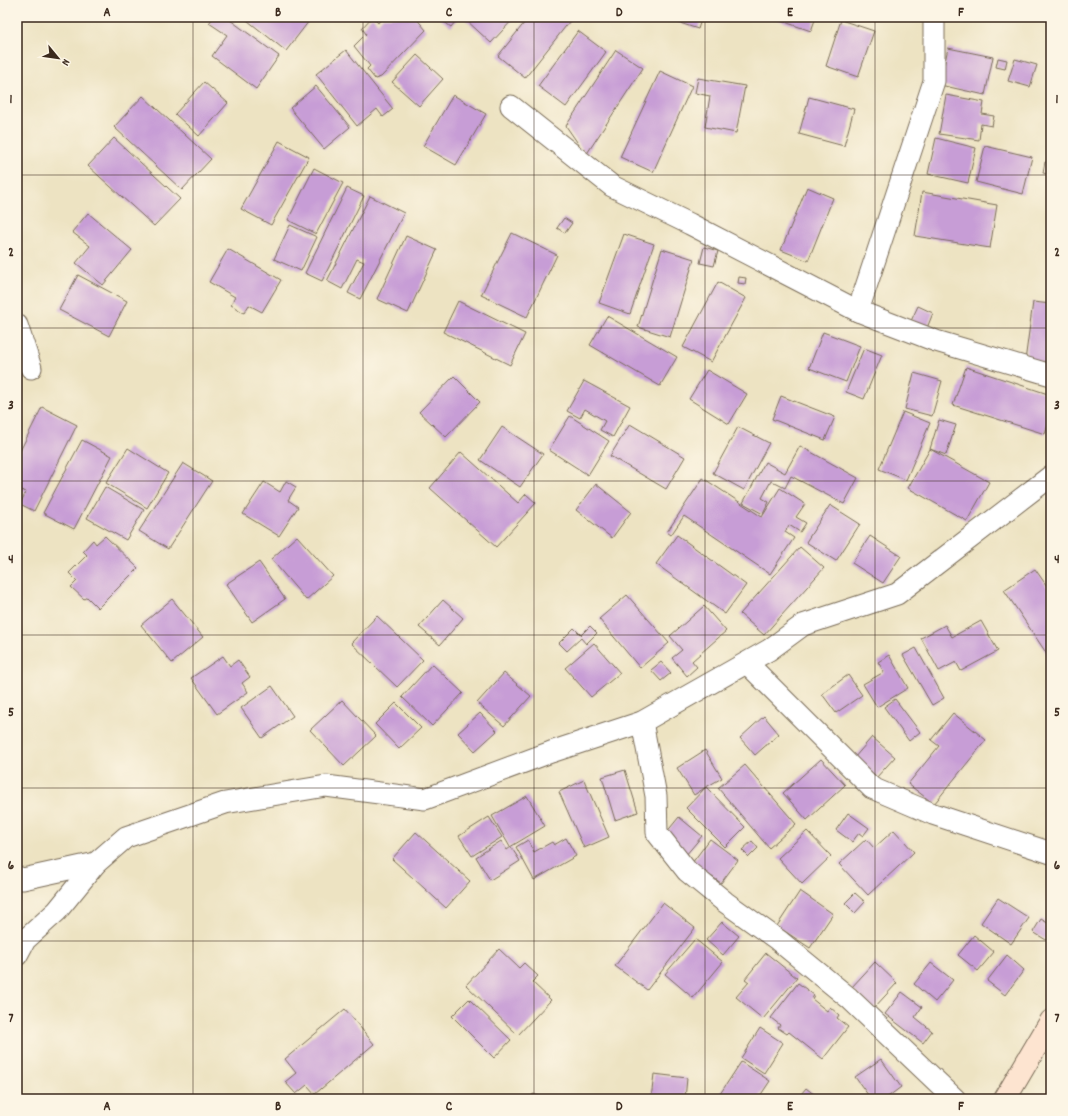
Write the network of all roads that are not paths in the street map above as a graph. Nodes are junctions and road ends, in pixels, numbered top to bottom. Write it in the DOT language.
graph roads {
  1 [pos="934,17"];
  2 [pos="511,106"];
  3 [pos="858,311"];
  4 [pos="17,326"];
  5 [pos="31,368"];
  6 [pos="1051,375"];
  7 [pos="1051,476"];
  8 [pos="747,663"];
  9 [pos="642,722"];
  10 [pos="1051,853"];
  11 [pos="96,863"];
  12 [pos="17,877"];
  13 [pos="17,955"];
  14 [pos="1051,1021"];
  15 [pos="955,1099"];
  16 [pos="1005,1099"];
  1 -- 3 [label="street"];
  2 -- 3 [label="street"];
  3 -- 6 [label="street"];
  4 -- 5 [label="street"];
  7 -- 8 [label="street"];
  8 -- 9 [label="street"];
  8 -- 10 [label="street"];
  9 -- 11 [label="street"];
  9 -- 15 [label="street"];
  11 -- 12 [label="street"];
  11 -- 13 [label="street"];
  14 -- 16 [label="main road"];
}
